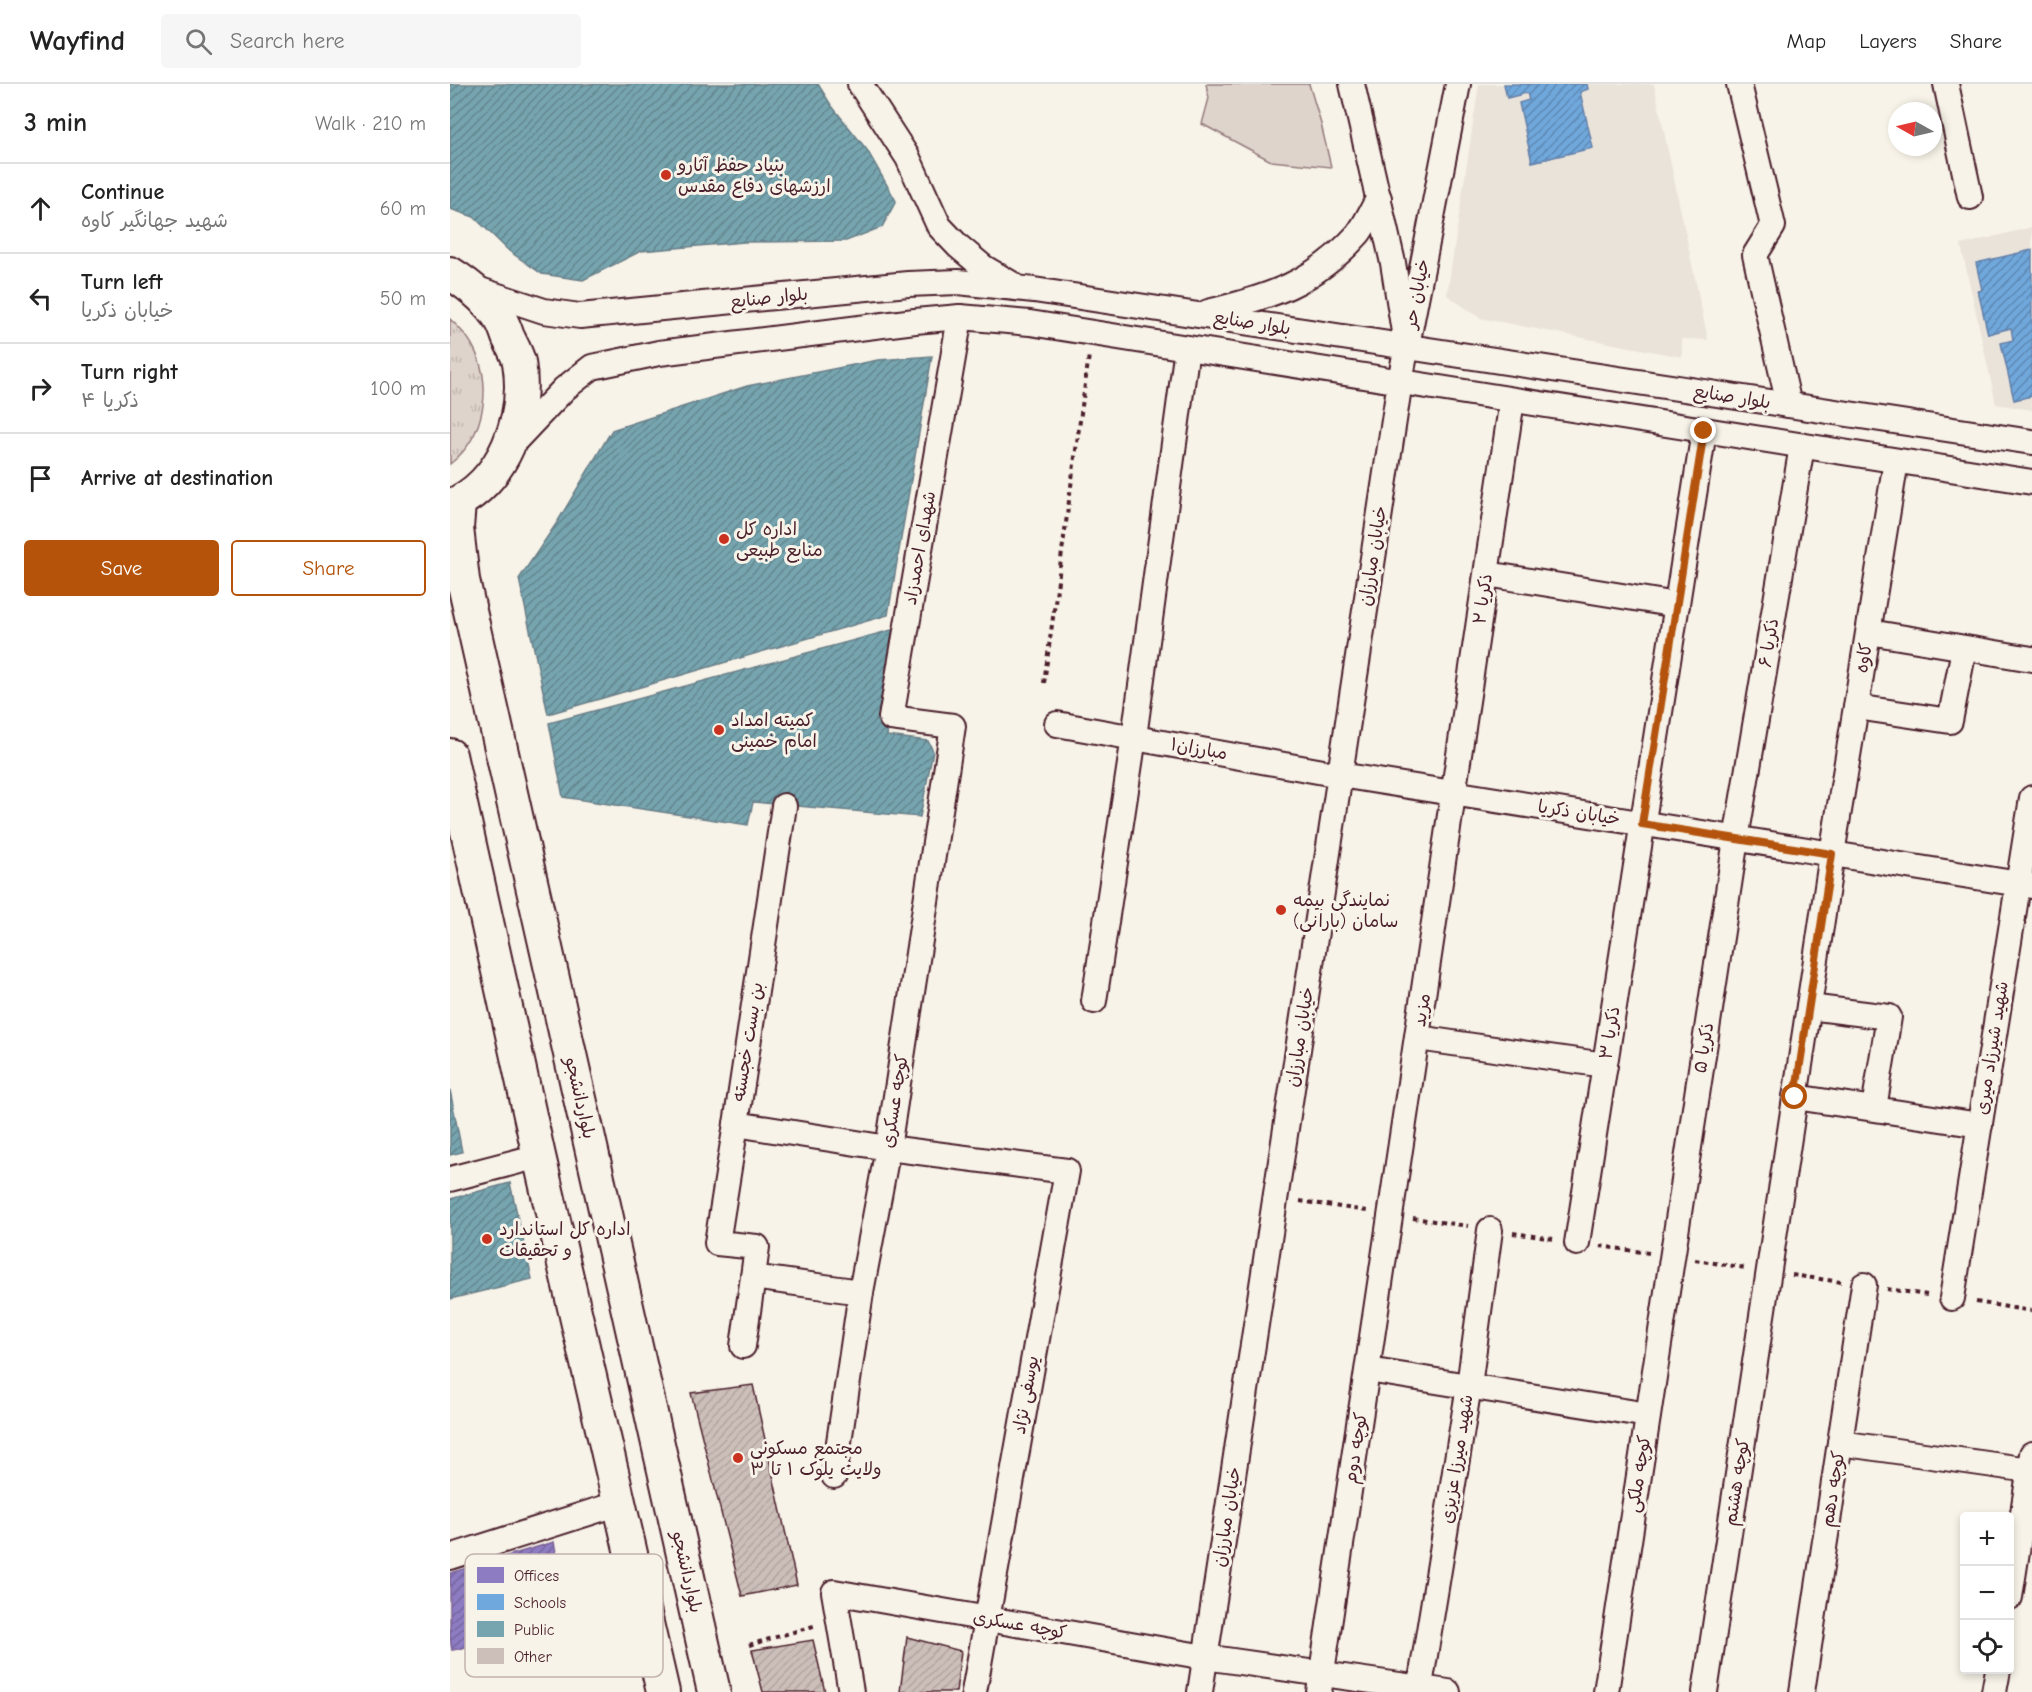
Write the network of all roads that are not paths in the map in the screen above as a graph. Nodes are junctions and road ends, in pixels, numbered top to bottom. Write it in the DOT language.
graph roads {
  1 [pos="860,84"];
  2 [pos="1352,84"];
  3 [pos="1458,84"];
  4 [pos="1739,84"];
  5 [pos="1946,84"];
  6 [pos="1378,198"];
  7 [pos="1970,198"];
  8 [pos="461,280"];
  9 [pos="1019,288"];
  10 [pos="1197,315"];
  11 [pos="960,317"];
  12 [pos="1407,346"];
  13 [pos="1187,348"];
  14 [pos="1400,381"];
  15 [pos="1512,400"];
  16 [pos="1789,405"];
  17 [pos="1704,431"];
  18 [pos="2032,442"];
  19 [pos="1802,446"];
  20 [pos="508,448"];
  21 [pos="1896,461"];
  22 [pos="2032,482"];
  23 [pos="454,505"];
  24 [pos="1487,574"];
  25 [pos="1677,606"];
  26 [pos="1869,633"];
  27 [pos="1964,649"];
  28 [pos="2032,659"];
  29 [pos="1856,707"];
  30 [pos="1057,724"];
  31 [pos="953,726"];
  32 [pos="1134,737"];
  33 [pos="450,755"];
  34 [pos="1340,775"];
  35 [pos="1454,795"];
  36 [pos="2032,798"];
  37 [pos="784,806"];
  38 [pos="1642,824"];
  39 [pos="1736,839"];
  40 [pos="1832,854"];
  41 [pos="2025,885"];
  42 [pos="1094,1000"];
  43 [pos="1809,1007"];
  44 [pos="1418,1038"];
  45 [pos="1605,1065"];
  46 [pos="1795,1097"];
  47 [pos="1874,1108"];
  48 [pos="736,1125"];
  49 [pos="1980,1125"];
  50 [pos="888,1148"];
  51 [pos="539,1156"];
  52 [pos="1067,1171"];
  53 [pos="450,1179"];
  54 [pos="1391,1219"];
  55 [pos="1490,1230"];
  56 [pos="1577,1243"];
  57 [pos="1672,1257"];
  58 [pos="753,1277"];
  59 [pos="1864,1285"];
  60 [pos="861,1292"];
  61 [pos="1952,1298"];
  62 [pos="743,1346"];
  63 [pos="1368,1370"];
  64 [pos="1469,1386"];
  65 [pos="1648,1415"];
  66 [pos="1840,1443"];
  67 [pos="2031,1462"];
  68 [pos="834,1476"];
  69 [pos="620,1503"];
  70 [pos="632,1554"];
  71 [pos="450,1557"];
  72 [pos="2014,1571"];
  73 [pos="986,1618"];
  74 [pos="1205,1657"];
  75 [pos="1997,1674"];
  76 [pos="660,1677"];
  77 [pos="1320,1683"];
  78 [pos="1419,1690"];
  79 [pos="663,1692"];
  80 [pos="714,1692"];
  81 [pos="851,1692"];
  82 [pos="974,1692"];
  83 [pos="1200,1692"];
  84 [pos="1448,1692"];
  85 [pos="1606,1692"];
  86 [pos="1705,1692"];
  87 [pos="1802,1692"];
  88 [pos="1995,1692"];
  1 -- 9 [label="street"];
  2 -- 6 [label="street, خیابان حر"];
  3 -- 12 [label="street, خیابان حر"];
  4 -- 16 [label="street"];
  5 -- 7 [label="street"];
  6 -- 10 [label="street"];
  6 -- 12 [label="street, خیابان حر"];
  8 -- 9 [label="street, بلوار صنایع"];
  8 -- 20 [label="main road"];
  9 -- 10 [label="street, بلوار صنایع"];
  10 -- 12 [label="street, بلوار صنایع"];
  11 -- 13 [label="street, بلوار صنایع"];
  11 -- 20 [label="street, بلوار صنایع"];
  11 -- 31 [label="street, شهدای احمدزاد"];
  12 -- 14 [label="street, خیابان مبارزان"];
  12 -- 16 [label="street, بلوار صنایع"];
  13 -- 14 [label="street, بلوار صنایع"];
  13 -- 32 [label="street"];
  14 -- 15 [label="street, بلوار صنایع"];
  14 -- 34 [label="street, خیابان مبارزان"];
  15 -- 17 [label="street, بلوار صنایع"];
  15 -- 24 [label="street, ذکریا ۲"];
  16 -- 18 [label="street, بلوار صنایع"];
  17 -- 19 [label="street, بلوار صنایع"];
  17 -- 25 [label="street, ذکریا ۳"];
  19 -- 21 [label="street, بلوار صنایع"];
  19 -- 39 [label="street, ذکریا ۶"];
  20 -- 23 [label="main road"];
  21 -- 22 [label="street, بلوار صنایع"];
  21 -- 26 [label="street, کاوه"];
  23 -- 80 [label="main road, بلواردانشجو"];
  24 -- 25 [label="street"];
  24 -- 35 [label="street, ذکریا ۲"];
  25 -- 38 [label="street, ذکریا ۳"];
  26 -- 27 [label="street"];
  26 -- 29 [label="street, کاوه"];
  27 -- 28 [label="street"];
  27 -- 29 [label="street"];
  29 -- 40 [label="street, کاوه"];
  30 -- 32 [label="street, مبارزان۱"];
  31 -- 50 [label="street, کوچه عسکری"];
  32 -- 34 [label="street, مبارزان۱"];
  32 -- 42 [label="street"];
  33 -- 51 [label="main road"];
  34 -- 35 [label="street, خیابان ذکریا"];
  34 -- 74 [label="street, خیابان مبارزان"];
  35 -- 38 [label="street, خیابان ذکریا"];
  35 -- 44 [label="street, مزید"];
  36 -- 41 [label="street, شهید شیرزاد میری"];
  37 -- 48 [label="street, بن بست خجسته"];
  38 -- 39 [label="street, خیابان ذکریا"];
  38 -- 45 [label="street, ذکریا ۳"];
  39 -- 40 [label="street, خیابان ذکریا"];
  39 -- 57 [label="street, ذکریا ۵"];
  40 -- 41 [label="street, خیابان ذکریا"];
  40 -- 43 [label="street, کاوه"];
  41 -- 49 [label="street, شهید شیرزاد میری"];
  43 -- 46 [label="street, کاوه"];
  43 -- 47 [label="street"];
  44 -- 45 [label="street"];
  44 -- 54 [label="street, مزید"];
  45 -- 56 [label="street, ذکریا ۳"];
  46 -- 47 [label="street"];
  46 -- 86 [label="street, کوچه هشتم"];
  47 -- 49 [label="street"];
  48 -- 50 [label="street, بن بست خجسته"];
  48 -- 58 [label="street"];
  49 -- 61 [label="street, شهید شیرزاد میری"];
  50 -- 52 [label="street, بن بست خجسته"];
  50 -- 60 [label="street, کوچه عسکری"];
  51 -- 53 [label="street"];
  51 -- 69 [label="main road"];
  52 -- 73 [label="street, یوسفی نژاد"];
  54 -- 63 [label="street, کوچه دوم"];
  55 -- 64 [label="street, شهید میرزا عزیزی"];
  57 -- 65 [label="street, کوچه ملکی"];
  58 -- 60 [label="street"];
  58 -- 62 [label="street"];
  59 -- 66 [label="street, کوچه دهم"];
  60 -- 68 [label="street, کوچه عسکری"];
  63 -- 64 [label="street"];
  63 -- 77 [label="street, کوچه دوم"];
  64 -- 65 [label="street"];
  64 -- 78 [label="street, شهید میرزا عزیزی"];
  65 -- 85 [label="street, کوچه ملکی"];
  66 -- 67 [label="street"];
  66 -- 87 [label="street, کوچه دهم"];
  67 -- 72 [label="street"];
  69 -- 70 [label="main road"];
  69 -- 71 [label="street"];
  73 -- 74 [label="street, کوچه عسکری"];
  73 -- 81 [label="street, کوچه عسکری"];
  73 -- 82 [label="street, یوسفی نژاد"];
  74 -- 77 [label="street, کوچه عسکری"];
  74 -- 83 [label="street, خیابان مبارزان"];
  75 -- 88 [label="street"];
  76 -- 79 [label="main road"];
  77 -- 78 [label="street, کوچه عسکری"];
  78 -- 84 [label="street, کوچه عسکری"];
}
